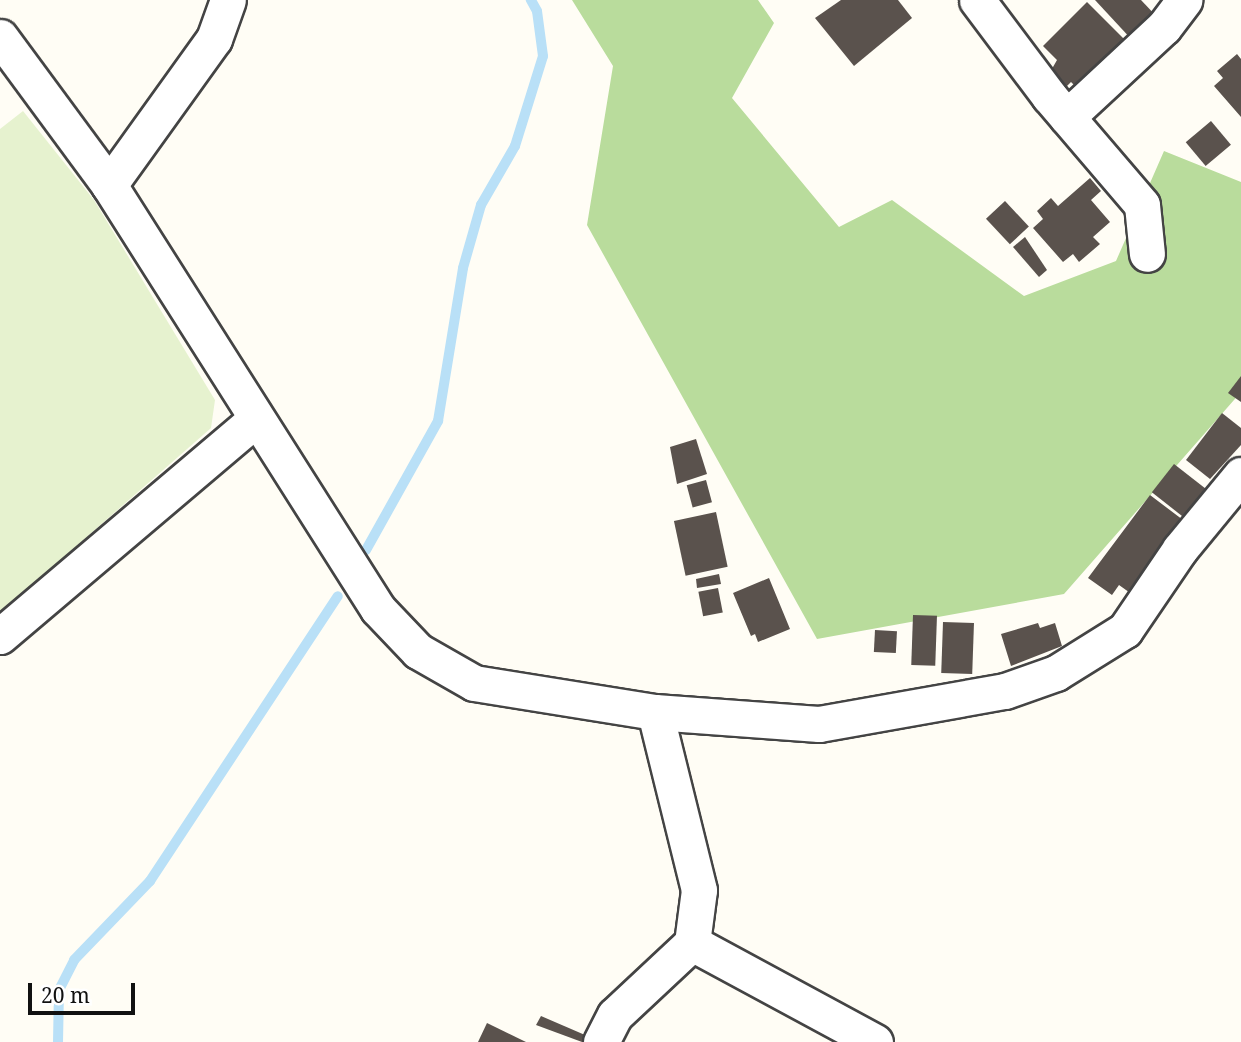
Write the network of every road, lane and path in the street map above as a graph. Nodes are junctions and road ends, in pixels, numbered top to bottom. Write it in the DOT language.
graph roads {
  1 [pos="228,0"];
  2 [pos="977,0"];
  3 [pos="1184,0"];
  4 [pos="6,58"];
  5 [pos="1067,117"];
  6 [pos="110,185"];
  7 [pos="1147,254"];
  8 [pos="255,420"];
  9 [pos="1241,475"];
  10 [pos="0,636"];
  11 [pos="655,712"];
  12 [pos="692,943"];
  13 [pos="601,1042"];
  14 [pos="874,1042"];
  1 -- 6 [label="street"];
  2 -- 5 [label="street"];
  3 -- 5 [label="street"];
  4 -- 6 [label="street"];
  5 -- 7 [label="street"];
  6 -- 8 [label="street"];
  8 -- 10 [label="street"];
  8 -- 11 [label="street"];
  9 -- 11 [label="street"];
  11 -- 12 [label="street"];
  12 -- 13 [label="street"];
  12 -- 14 [label="street"];
}
